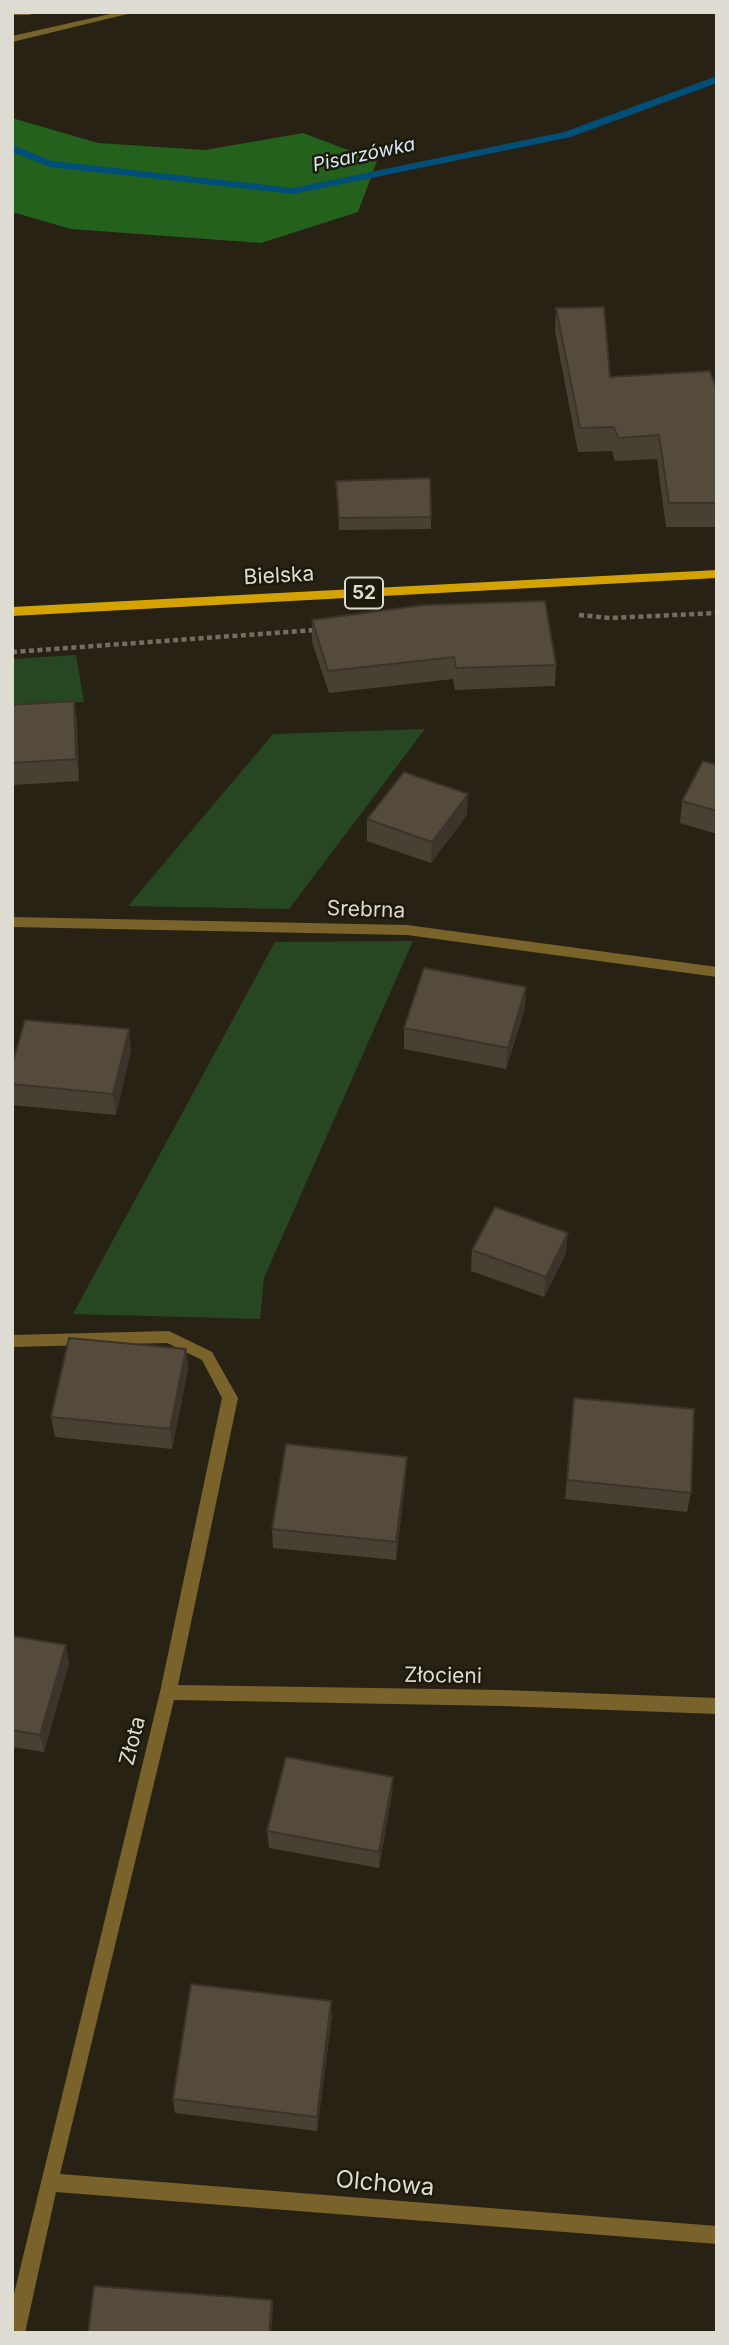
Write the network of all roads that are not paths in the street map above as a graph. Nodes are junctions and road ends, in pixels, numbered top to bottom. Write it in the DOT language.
graph roads {
  1 [pos="12,12"];
  2 [pos="30,12"];
  3 [pos="132,12"];
  4 [pos="12,39"];
  5 [pos="717,574"];
  6 [pos="12,612"];
  7 [pos="12,922"];
  8 [pos="717,972"];
  9 [pos="12,1341"];
  10 [pos="168,1692"];
  11 [pos="717,1706"];
  12 [pos="49,2182"];
  13 [pos="717,2235"];
  14 [pos="15,2333"];
  1 -- 2 [label="street"];
  3 -- 4 [label="street"];
  5 -- 6 [label="main road, Bielska / 52"];
  7 -- 8 [label="street, Srebrna"];
  9 -- 10 [label="street, Złota"];
  10 -- 11 [label="street, Złocieni"];
  10 -- 12 [label="street, Złota"];
  12 -- 13 [label="street, Olchowa"];
  12 -- 14 [label="street, Złota"];
}
